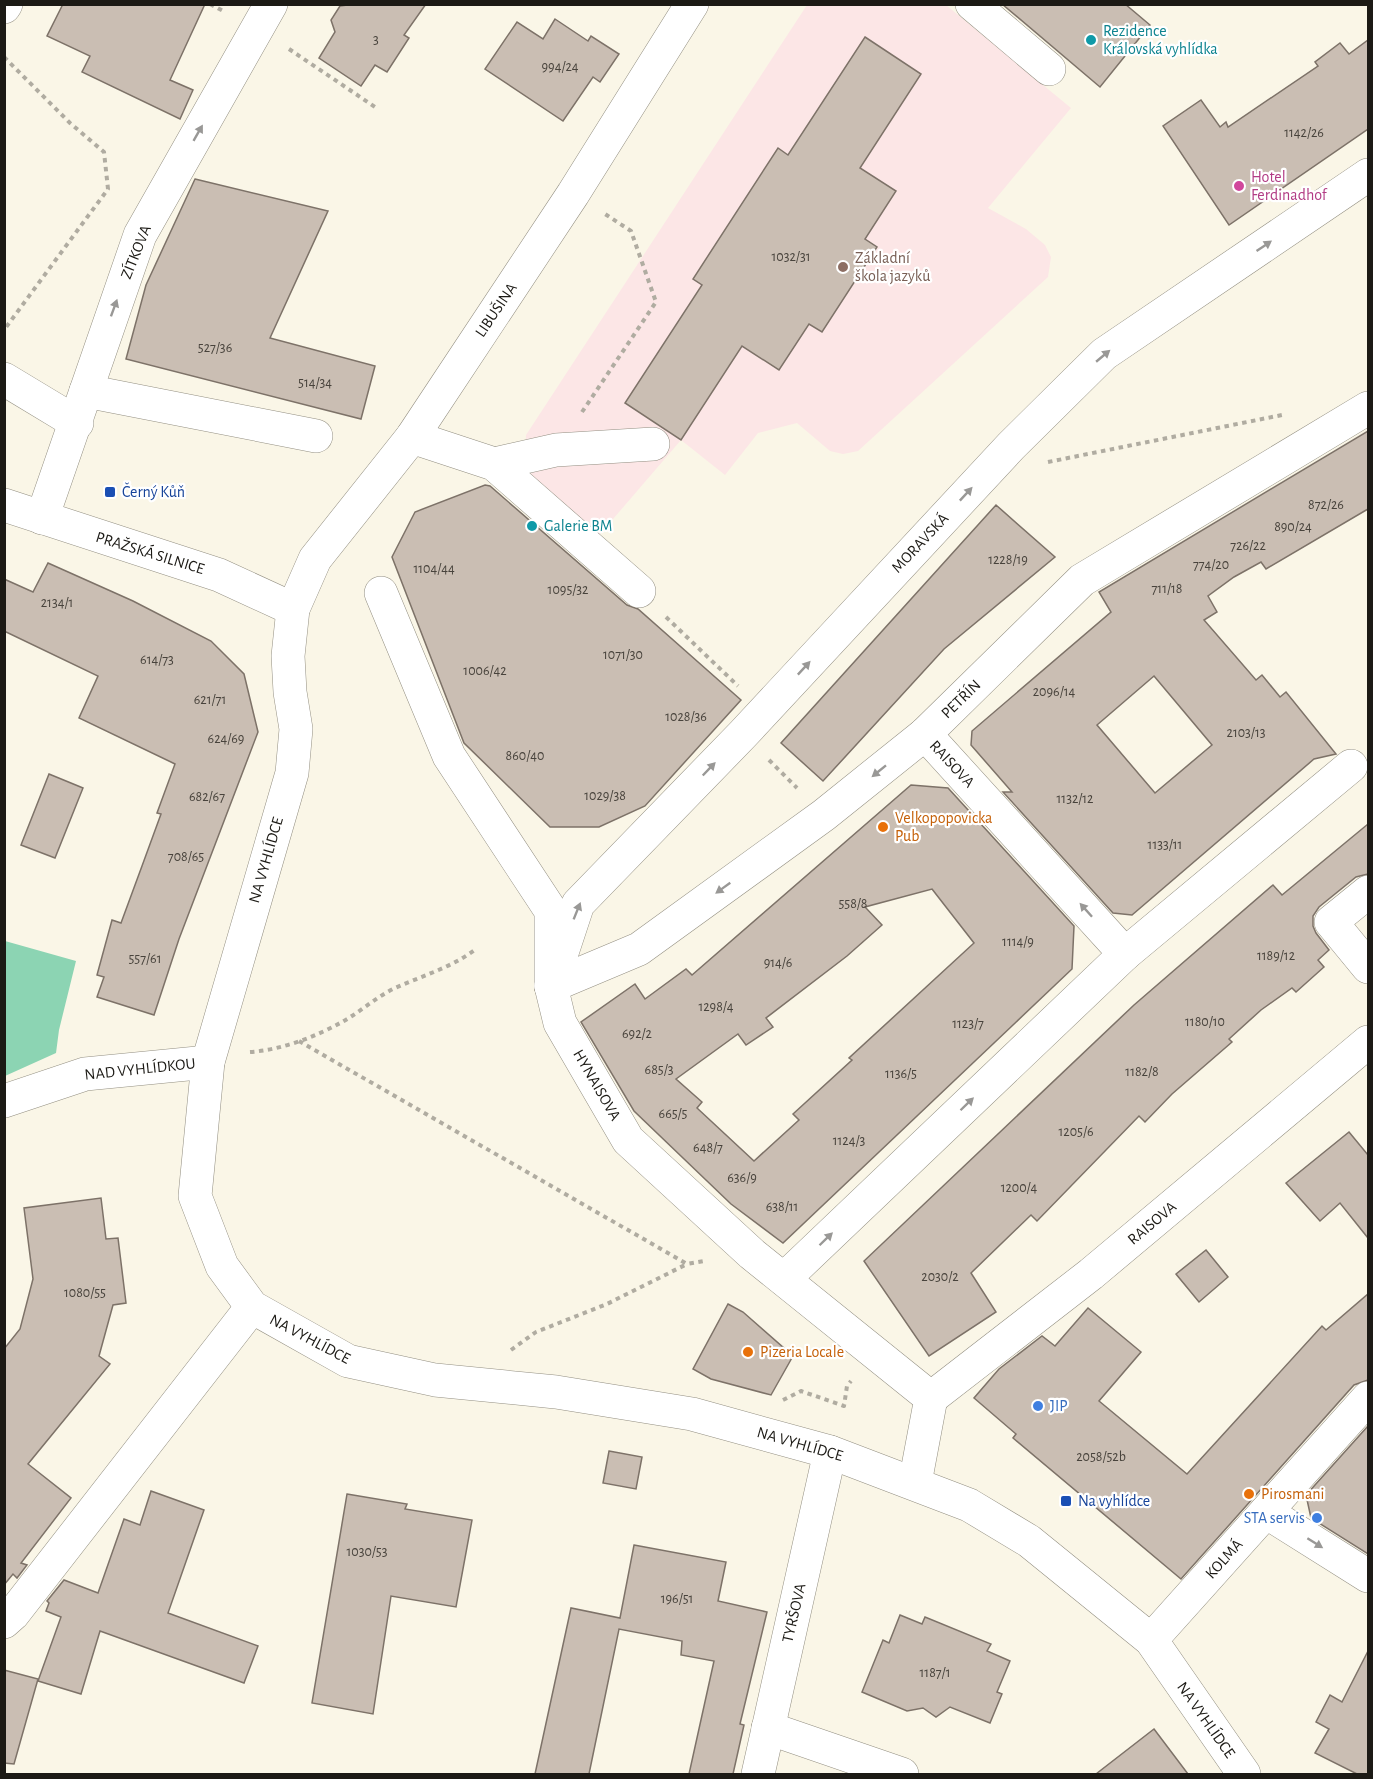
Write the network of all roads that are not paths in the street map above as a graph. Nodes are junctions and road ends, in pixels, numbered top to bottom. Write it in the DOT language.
graph roads {
  1 [pos="692,4"];
  2 [pos="972,4"];
  3 [pos="264,16"];
  4 [pos="1049,69"];
  5 [pos="1368,175"];
  6 [pos="90,377"];
  7 [pos="4,379"];
  8 [pos="1368,408"];
  9 [pos="77,423"];
  10 [pos="316,436"];
  11 [pos="412,437"];
  12 [pos="653,444"];
  13 [pos="494,464"];
  14 [pos="4,505"];
  15 [pos="42,518"];
  16 [pos="639,591"];
  17 [pos="381,593"];
  18 [pos="292,609"];
  19 [pos="925,734"];
  20 [pos="1351,766"];
  21 [pos="1368,892"];
  22 [pos="1125,954"];
  23 [pos="1368,967"];
  24 [pos="551,987"];
  25 [pos="1368,1042"];
  26 [pos="208,1062"];
  27 [pos="4,1101"];
  28 [pos="784,1279"];
  29 [pos="252,1307"];
  30 [pos="931,1398"];
  31 [pos="1368,1398"];
  32 [pos="830,1452"];
  33 [pos="915,1483"];
  34 [pos="1266,1512"];
  35 [pos="1368,1576"];
  36 [pos="4,1622"];
  37 [pos="1151,1640"];
  38 [pos="768,1728"];
  39 [pos="758,1774"];
  40 [pos="902,1774"];
  41 [pos="1244,1774"];
  1 -- 11 [label="street, LIBUŠINA"];
  2 -- 4 [label="street"];
  6 -- 3 [label="street, ZÍTKOVA, one-way"];
  24 -- 5 [label="street, MORAVSKÁ, one-way"];
  6 -- 9 [label="street, ZÍTKOVA"];
  6 -- 10 [label="street"];
  7 -- 9 [label="street"];
  8 -- 19 [label="street, PETŘÍN"];
  9 -- 15 [label="street, ZÍTKOVA"];
  11 -- 13 [label="street"];
  11 -- 18 [label="street, LIBUŠINA"];
  12 -- 13 [label="street"];
  13 -- 16 [label="street"];
  14 -- 15 [label="street, PRAŽSKÁ SILNICE"];
  15 -- 18 [label="street, PRAŽSKÁ SILNICE"];
  17 -- 24 [label="street, HYNAISOVA"];
  18 -- 26 [label="street, NA VYHLÍDCE"];
  22 -- 19 [label="street, RAISOVA, one-way"];
  19 -- 24 [label="street, PETŘÍN, one-way"];
  20 -- 22 [label="street"];
  21 -- 23 [label="street"];
  28 -- 22 [label="street, one-way"];
  24 -- 28 [label="street, HYNAISOVA"];
  25 -- 30 [label="street, RAISOVA"];
  26 -- 27 [label="street, NAD VYHLÍDKOU"];
  26 -- 29 [label="street, NA VYHLÍDCE"];
  28 -- 30 [label="street, HYNAISOVA"];
  29 -- 32 [label="street, NA VYHLÍDCE"];
  29 -- 36 [label="street, NA VYHLÍDCE"];
  30 -- 33 [label="street"];
  31 -- 34 [label="street, KOLMÁ"];
  32 -- 33 [label="street, NA VYHLÍDCE"];
  32 -- 38 [label="street, TYRŠOVA"];
  33 -- 37 [label="street, NA VYHLÍDCE"];
  34 -- 35 [label="street, one-way"];
  34 -- 37 [label="street, KOLMÁ"];
  37 -- 41 [label="street, NA VYHLÍDCE"];
  38 -- 39 [label="street, TYRŠOVA"];
  38 -- 40 [label="street"];
}
